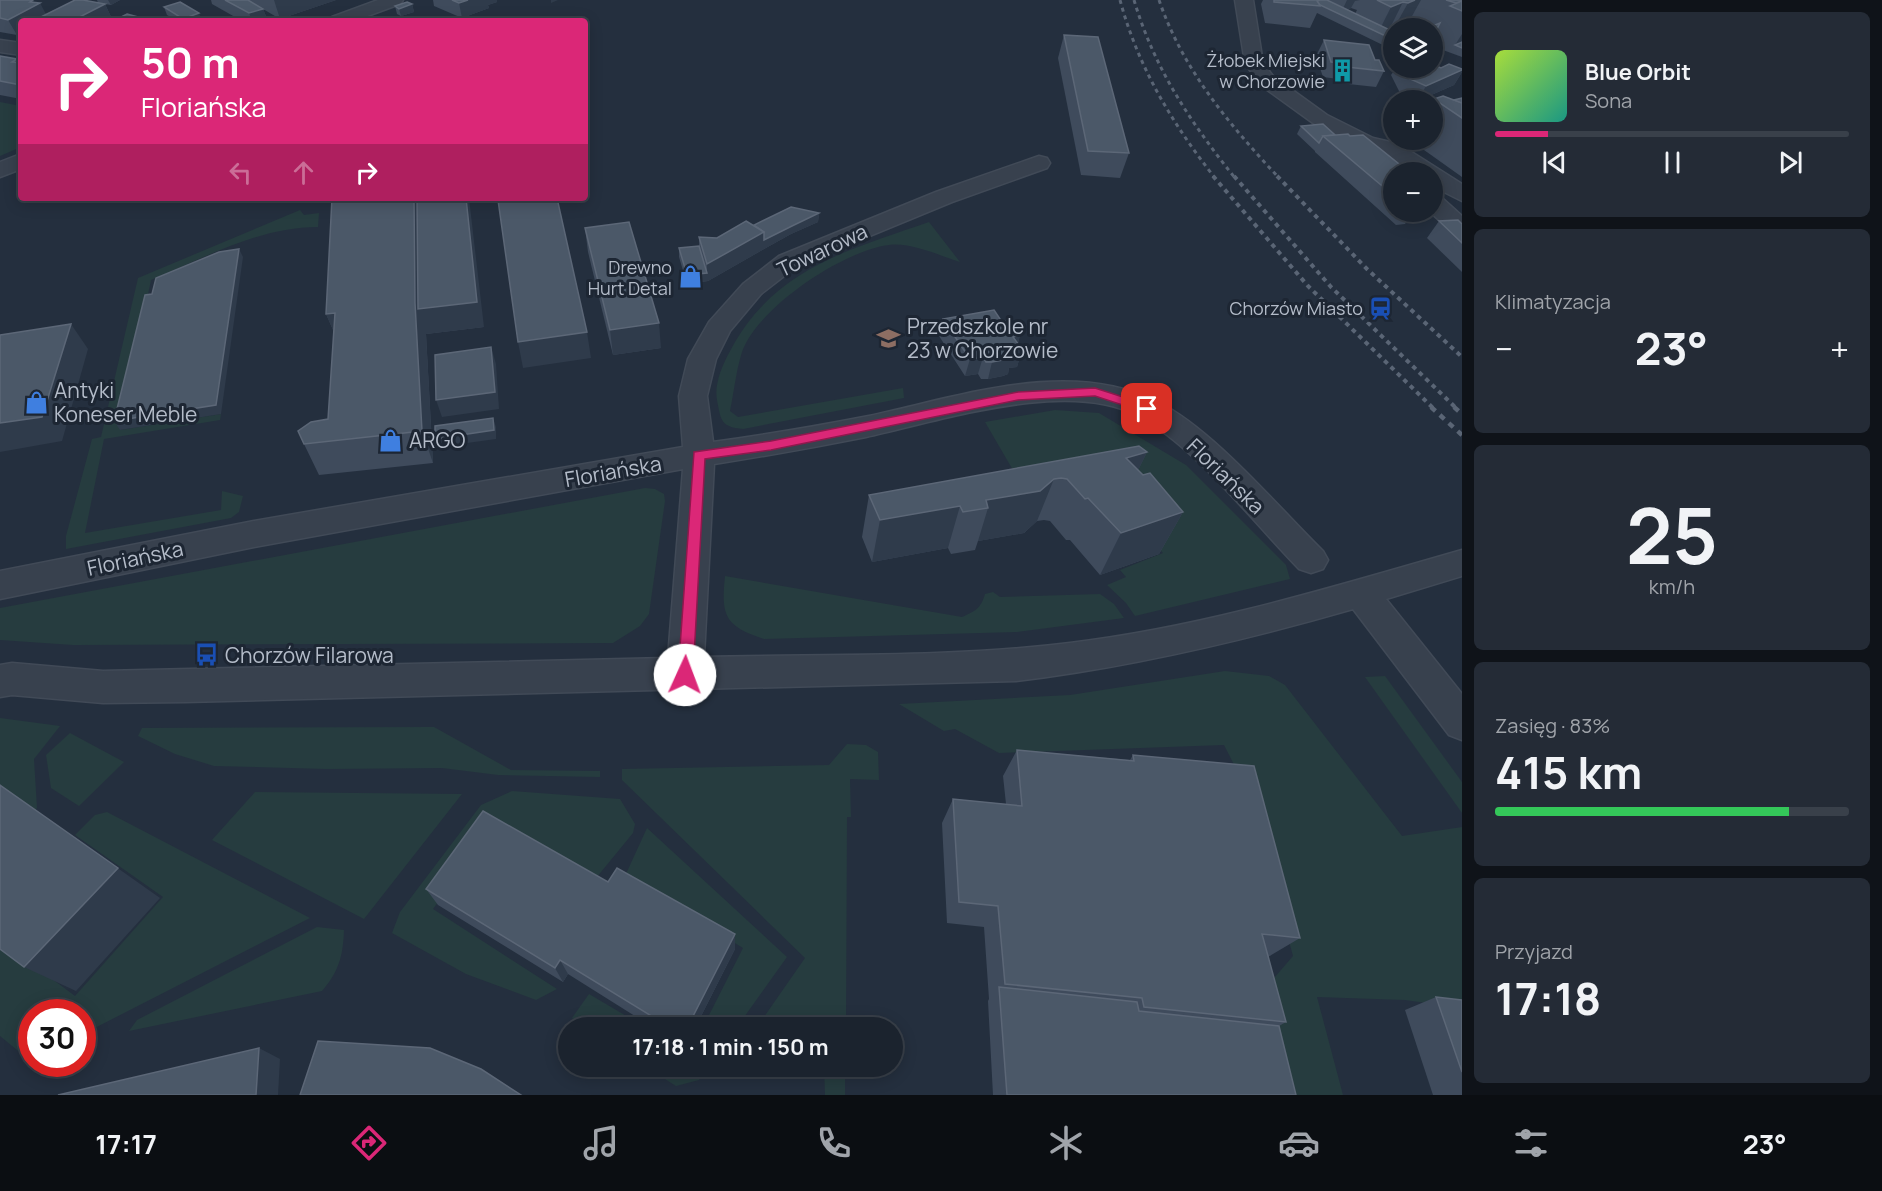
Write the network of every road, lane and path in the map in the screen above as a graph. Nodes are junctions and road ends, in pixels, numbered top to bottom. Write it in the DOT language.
graph roads {
  1 [pos="394,0"];
  2 [pos="1244,0"];
  3 [pos="346,18"];
  4 [pos="0,45"];
  5 [pos="18,48"];
  6 [pos="1383,136"];
  7 [pos="1366,143"];
  8 [pos="18,162"];
  9 [pos="1389,162"];
  10 [pos="1411,162"];
  11 [pos="1039,163"];
  12 [pos="0,170"];
  13 [pos="1443,183"];
  14 [pos="1462,194"];
  15 [pos="1443,211"];
  16 [pos="1462,228"];
  17 [pos="699,455"];
  18 [pos="1311,560"];
  19 [pos="1462,563"];
  20 [pos="0,585"];
  21 [pos="1361,593"];
  22 [pos="685,675"];
  23 [pos="4,677"];
  24 [pos="1462,723"];
  1 -- 3 [label="street"];
  2 -- 7 [label="street"];
  4 -- 5 [label="street"];
  6 -- 7 [label="street"];
  7 -- 9 [label="street"];
  7 -- 10 [label="street"];
  8 -- 12 [label="street"];
  11 -- 17 [label="street, Towarowa"];
  13 -- 14 [label="street"];
  15 -- 16 [label="street"];
  17 -- 18 [label="street, Floriańska"];
  17 -- 20 [label="street, Floriańska"];
  17 -- 22 [label="street, Towarowa"];
  19 -- 21 [label="street"];
  21 -- 22 [label="street"];
  21 -- 24 [label="street"];
  22 -- 23 [label="street"];
}
